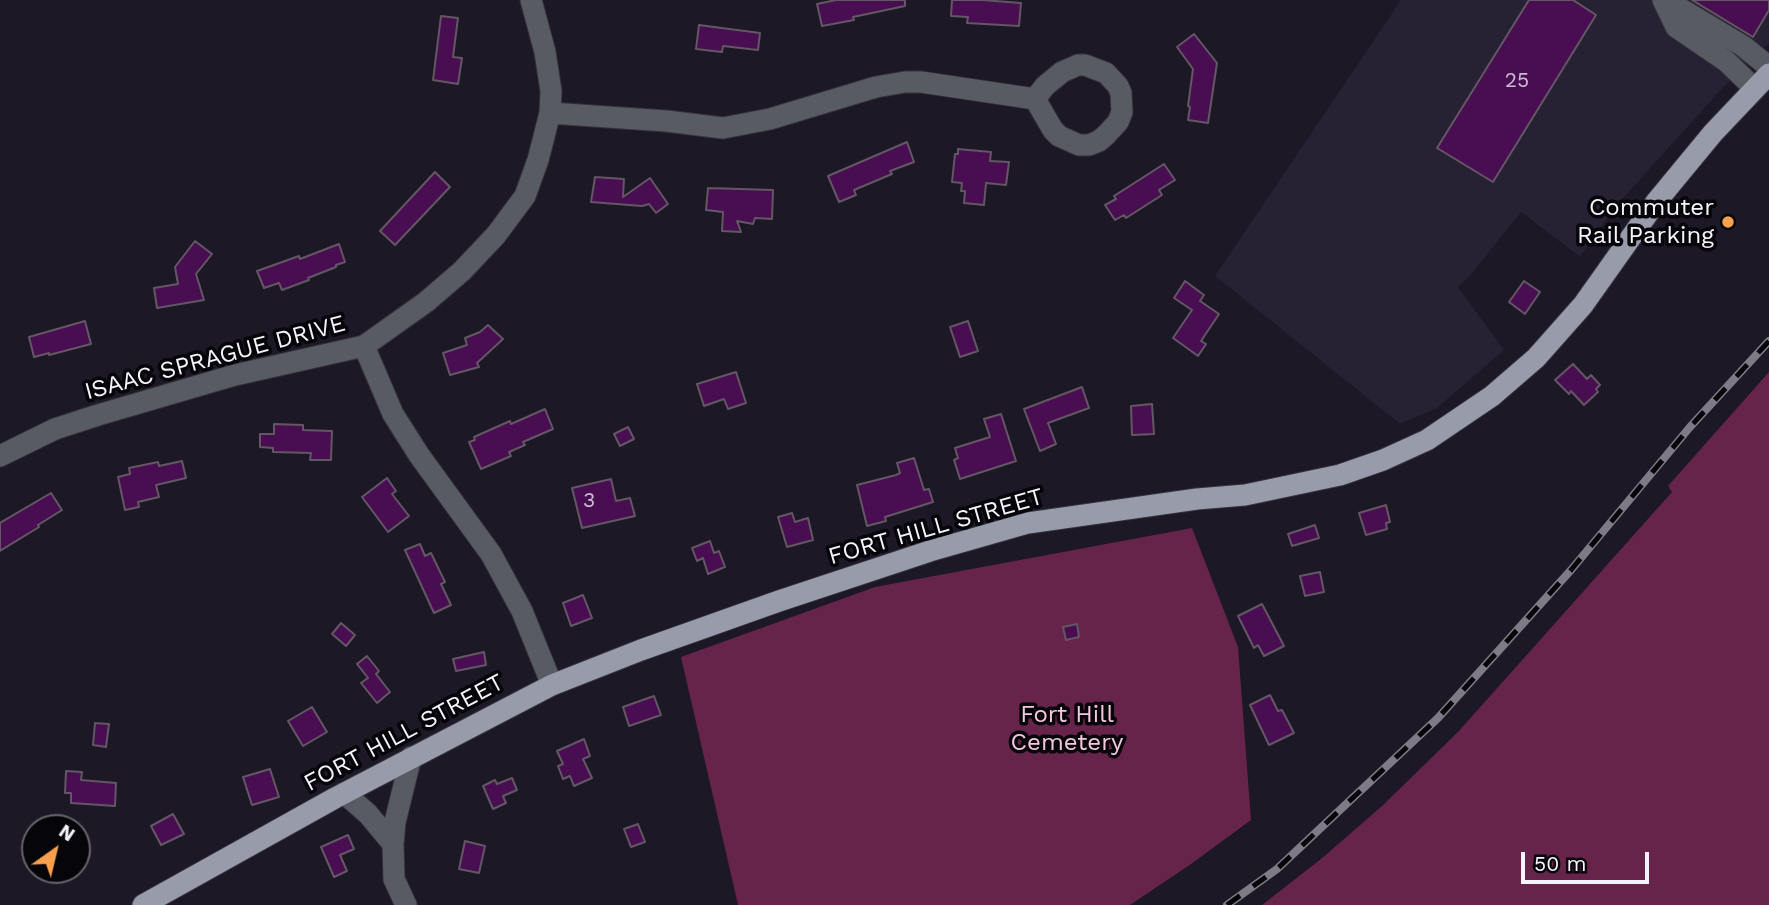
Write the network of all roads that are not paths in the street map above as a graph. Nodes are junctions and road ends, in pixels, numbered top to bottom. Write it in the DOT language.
graph roads {
  1 [pos="531,0"];
  2 [pos="1665,0"];
  3 [pos="1769,67"];
  4 [pos="1762,81"];
  5 [pos="1035,99"];
  6 [pos="550,113"];
  7 [pos="364,346"];
  8 [pos="0,456"];
  9 [pos="552,685"];
  10 [pos="411,757"];
  11 [pos="344,793"];
  12 [pos="393,844"];
  13 [pos="143,905"];
  14 [pos="406,905"];
  1 -- 6 [label="street, ISAAC SPRAGUE DRIVE"];
  2 -- 3 [label="street"];
  2 -- 4 [label="street"];
  4 -- 9 [label="main road, FORT HILL STREET"];
  5 -- 6 [label="street"];
  6 -- 7 [label="street, ISAAC SPRAGUE DRIVE"];
  7 -- 8 [label="street, ISAAC SPRAGUE DRIVE"];
  7 -- 9 [label="street"];
  9 -- 10 [label="main road, FORT HILL STREET"];
  10 -- 11 [label="main road, FORT HILL STREET"];
  10 -- 12 [label="street"];
  11 -- 12 [label="street"];
  11 -- 13 [label="main road, FORT HILL STREET"];
  12 -- 14 [label="street"];
}
